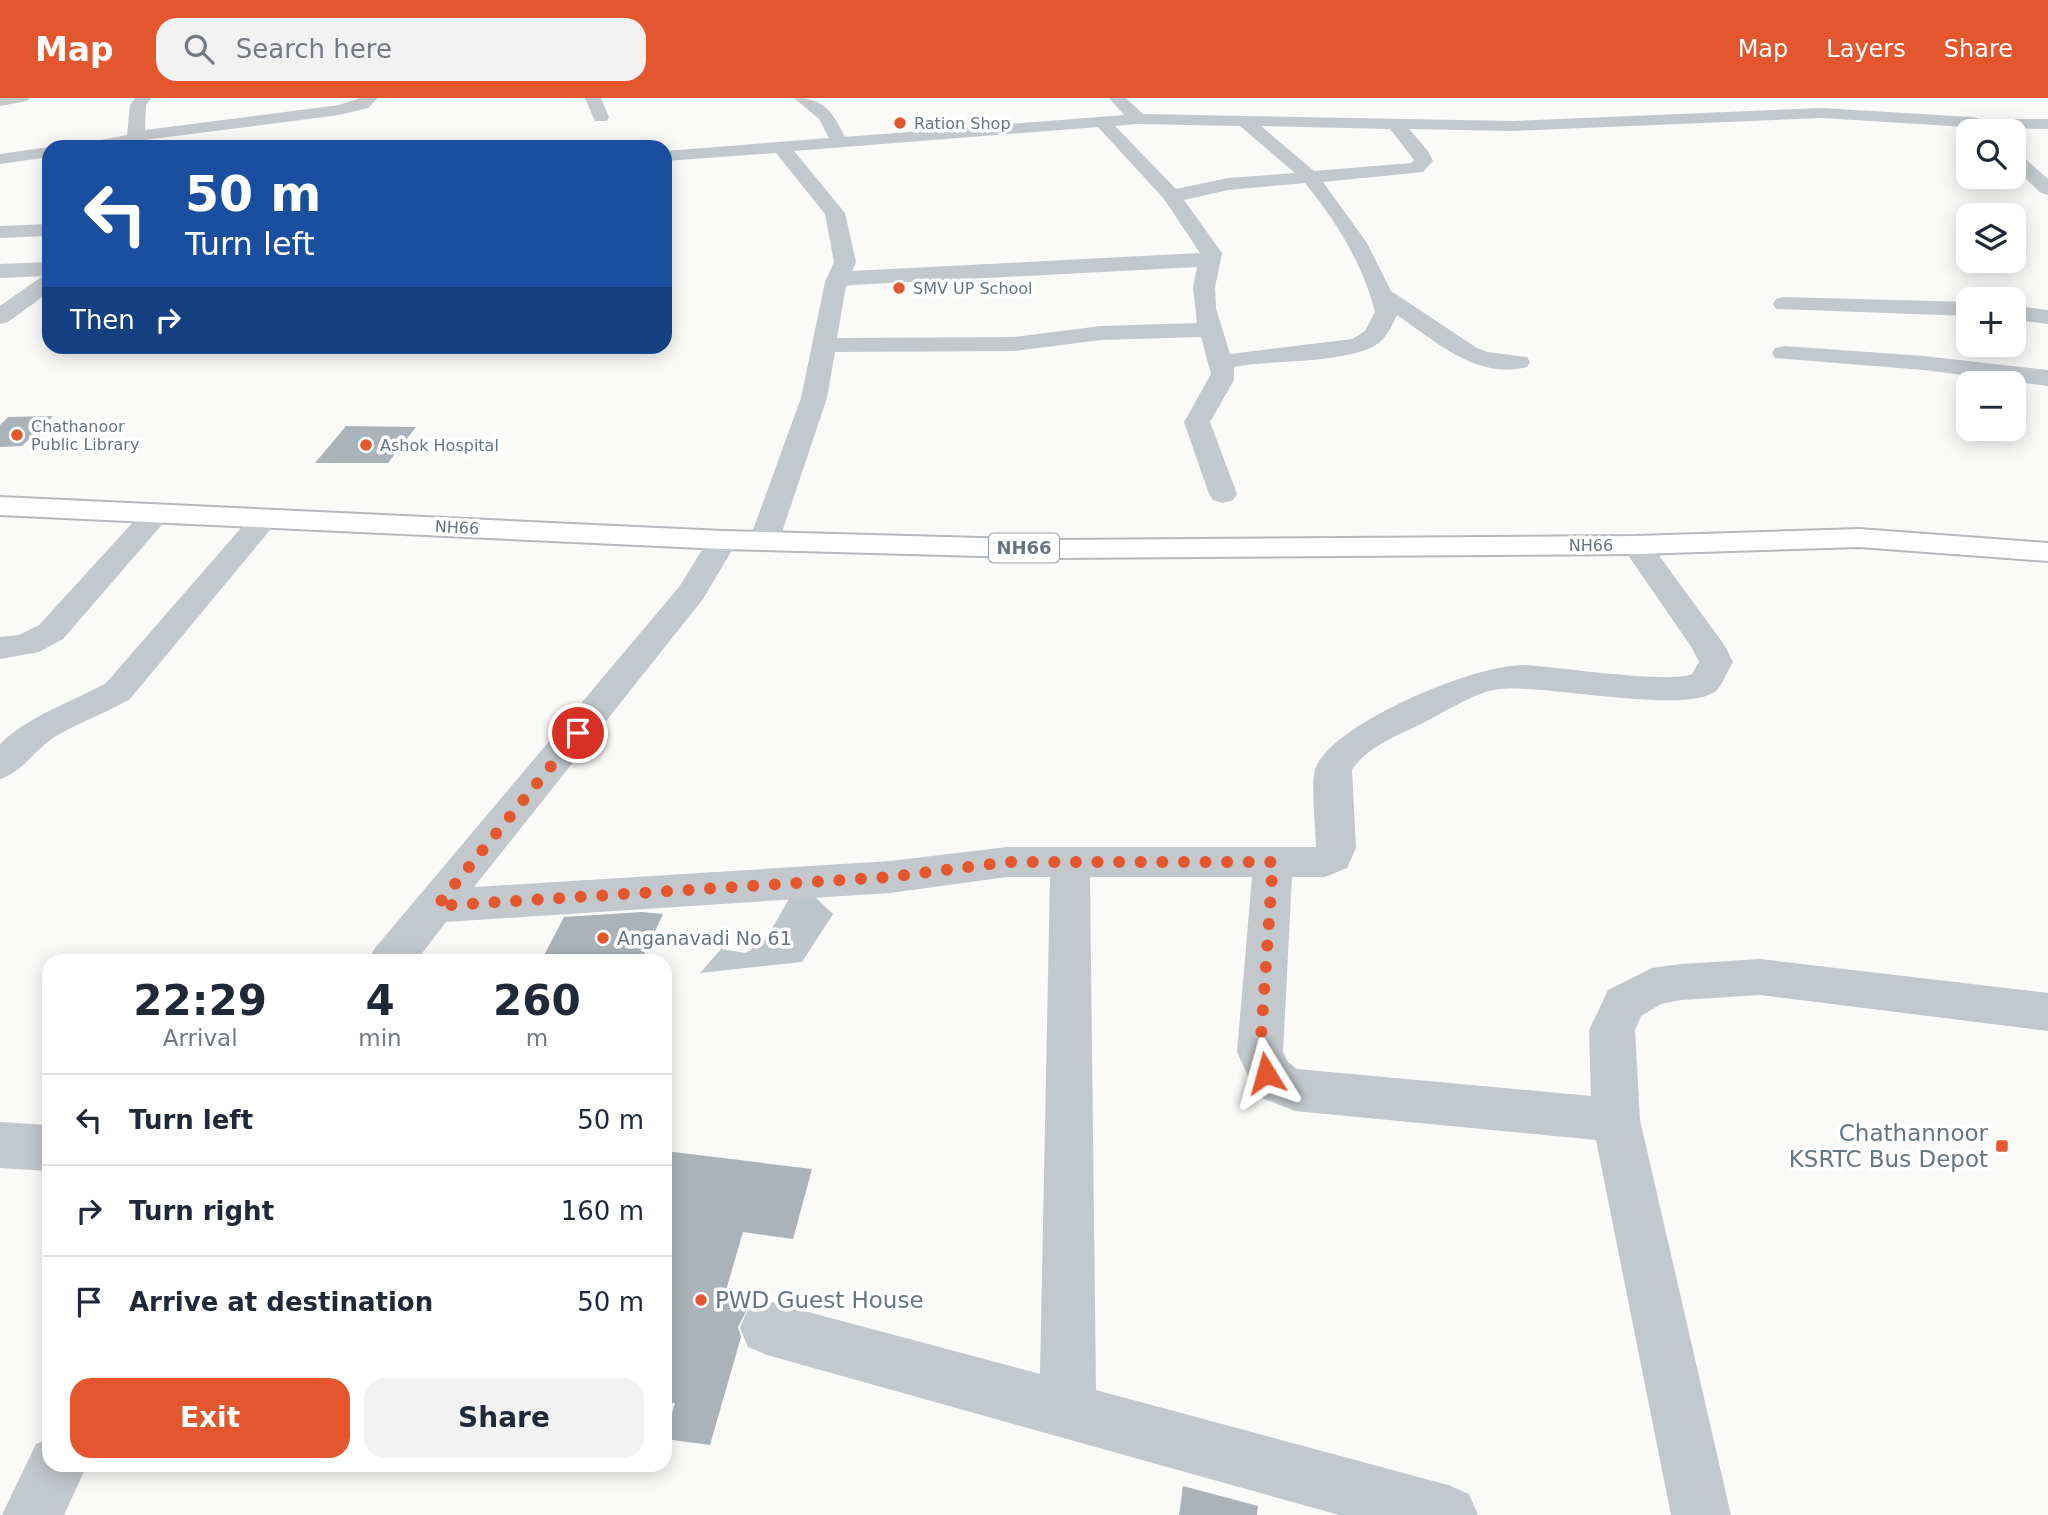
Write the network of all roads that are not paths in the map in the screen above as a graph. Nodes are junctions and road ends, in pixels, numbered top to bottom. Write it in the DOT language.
graph roads {
  1 [pos="22,98"];
  2 [pos="143,98"];
  3 [pos="370,98"];
  4 [pos="593,98"];
  5 [pos="802,98"];
  6 [pos="1117,98"];
  7 [pos="0,102"];
  8 [pos="1945,104"];
  9 [pos="601,117"];
  10 [pos="1138,119"];
  11 [pos="1965,119"];
  12 [pos="1243,120"];
  13 [pos="1102,122"];
  14 [pos="1395,124"];
  15 [pos="2026,124"];
  16 [pos="2048,124"];
  17 [pos="1956,125"];
  18 [pos="136,136"];
  19 [pos="129,140"];
  20 [pos="168,140"];
  21 [pos="840,143"];
  22 [pos="782,148"];
  23 [pos="42,153"];
  24 [pos="672,156"];
  25 [pos="0,159"];
  26 [pos="2026,169"];
  27 [pos="1312,179"];
  28 [pos="2048,189"];
  29 [pos="1174,198"];
  30 [pos="42,230"];
  31 [pos="0,232"];
  32 [pos="1211,257"];
  33 [pos="42,268"];
  34 [pos="0,271"];
  35 [pos="836,282"];
  36 [pos="42,287"];
  37 [pos="1383,295"];
  38 [pos="1784,304"];
  39 [pos="1956,309"];
  40 [pos="2026,314"];
  41 [pos="0,317"];
  42 [pos="2048,317"];
  43 [pos="1209,330"];
  44 [pos="824,345"];
  45 [pos="1784,353"];
  46 [pos="1518,362"];
  47 [pos="1221,363"];
  48 [pos="2048,378"];
  49 [pos="1223,494"];
  50 [pos="0,506"];
  51 [pos="157,513"];
  52 [pos="265,518"];
  53 [pos="723,540"];
  54 [pos="764,541"];
  55 [pos="1636,545"];
  56 [pos="2048,552"];
  57 [pos="0,648"];
  58 [pos="0,766"];
  59 [pos="1070,862"];
  60 [pos="1273,862"];
  61 [pos="437,906"];
  62 [pos="396,954"];
  63 [pos="2048,1012"];
  64 [pos="1616,1120"];
  65 [pos="0,1145"];
  66 [pos="42,1148"];
  67 [pos="767,1328"];
  68 [pos="1068,1411"];
  69 [pos="54,1472"];
  70 [pos="32,1515"];
  71 [pos="1448,1515"];
  72 [pos="1702,1515"];
  1 -- 7 [label="street"];
  2 -- 18 [label="street"];
  3 -- 20 [label="street"];
  4 -- 9 [label="street"];
  5 -- 21 [label="street"];
  6 -- 10 [label="street"];
  8 -- 11 [label="street"];
  10 -- 12 [label="street"];
  10 -- 13 [label="street"];
  12 -- 14 [label="street"];
  12 -- 27 [label="street"];
  13 -- 21 [label="street"];
  13 -- 29 [label="street"];
  14 -- 17 [label="street"];
  14 -- 27 [label="street"];
  15 -- 16 [label="street"];
  18 -- 19 [label="street"];
  18 -- 20 [label="street"];
  21 -- 22 [label="street"];
  22 -- 24 [label="street"];
  22 -- 35 [label="street"];
  23 -- 25 [label="street"];
  26 -- 28 [label="street"];
  27 -- 29 [label="street"];
  27 -- 37 [label="street"];
  29 -- 32 [label="street"];
  30 -- 31 [label="street"];
  32 -- 35 [label="street"];
  32 -- 43 [label="street"];
  33 -- 34 [label="street"];
  35 -- 44 [label="street"];
  36 -- 41 [label="street"];
  37 -- 46 [label="street"];
  37 -- 47 [label="street"];
  38 -- 39 [label="street"];
  40 -- 42 [label="street"];
  43 -- 44 [label="street"];
  43 -- 47 [label="street"];
  44 -- 54 [label="street"];
  45 -- 48 [label="street"];
  47 -- 49 [label="street"];
  50 -- 51 [label="highway, NH66 / NH66"];
  51 -- 52 [label="highway, NH66 / NH66"];
  51 -- 57 [label="street"];
  52 -- 53 [label="highway, NH66 / NH66"];
  52 -- 58 [label="street"];
  53 -- 54 [label="highway, NH66 / NH66"];
  53 -- 61 [label="street"];
  54 -- 55 [label="highway, NH66 / NH66"];
  55 -- 56 [label="highway, NH66 / NH66"];
  55 -- 60 [label="street"];
  59 -- 60 [label="street"];
  59 -- 61 [label="street"];
  59 -- 68 [label="street"];
  60 -- 64 [label="street"];
  61 -- 62 [label="street"];
  63 -- 64 [label="street"];
  64 -- 72 [label="street"];
  65 -- 66 [label="street"];
  67 -- 68 [label="street"];
  68 -- 71 [label="street"];
  69 -- 70 [label="street"];
}
